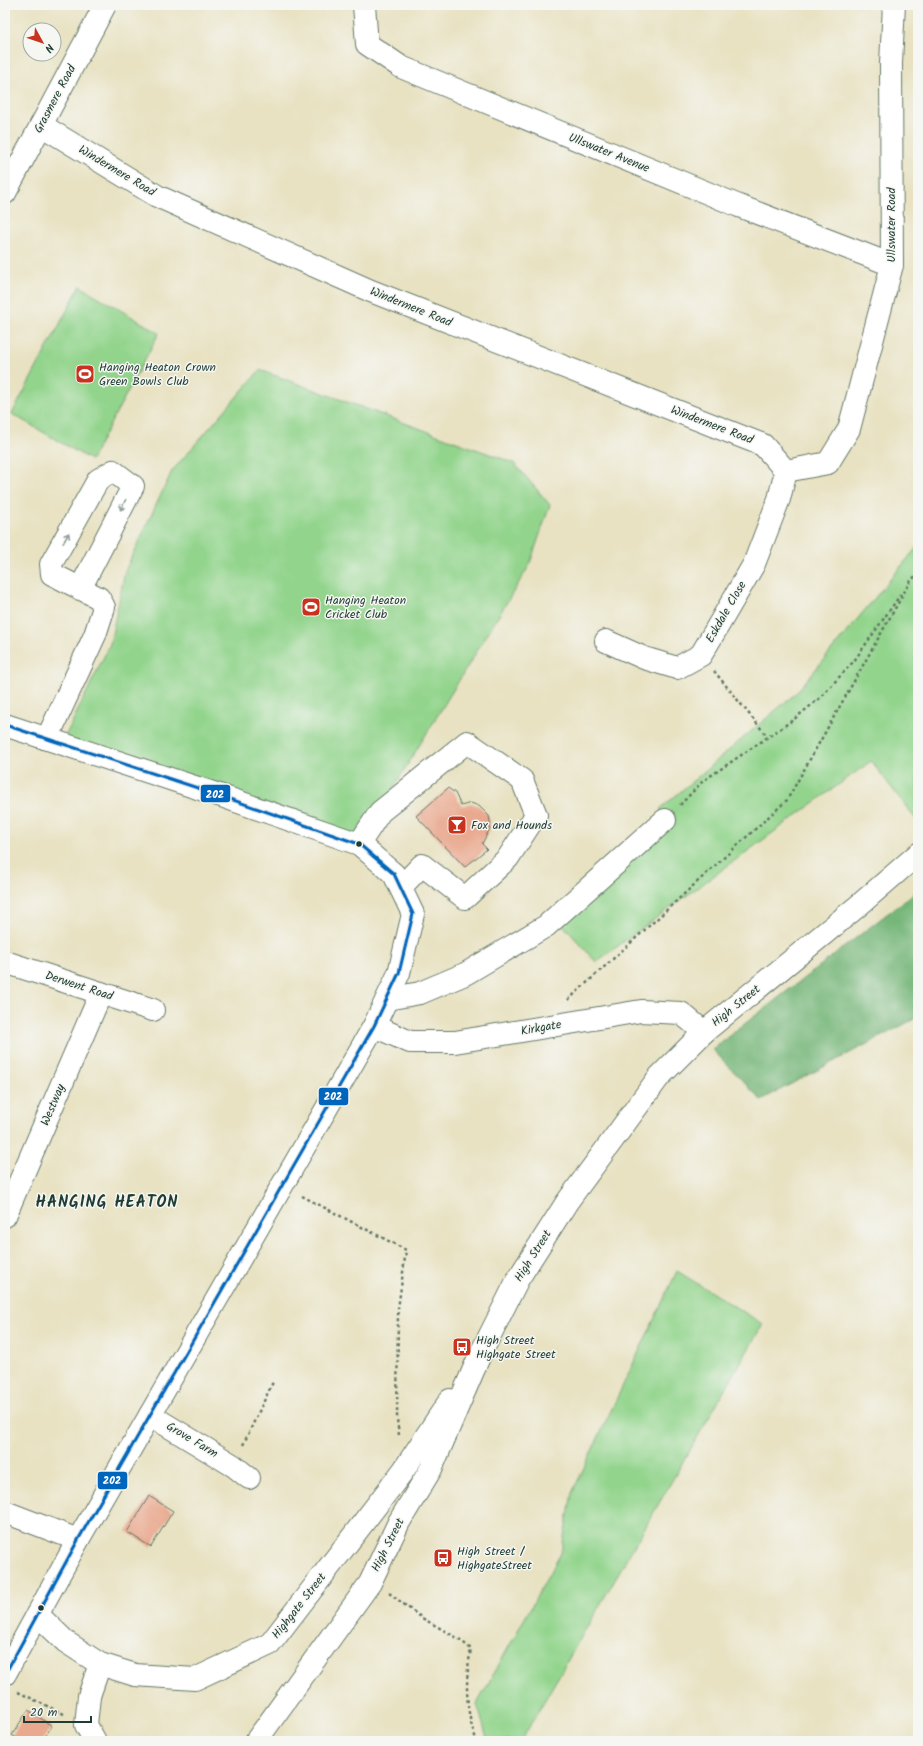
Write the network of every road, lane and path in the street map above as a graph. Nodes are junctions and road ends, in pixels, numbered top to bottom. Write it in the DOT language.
graph roads {
  1 [pos="104,5"];
  2 [pos="364,5"];
  3 [pos="894,5"];
  4 [pos="40,125"];
  5 [pos="5,193"];
  6 [pos="892,265"];
  7 [pos="786,471"];
  8 [pos="918,573"];
  9 [pos="910,582"];
  10 [pos="80,589"];
  11 [pos="606,641"];
  12 [pos="701,655"];
  13 [pos="5,724"];
  14 [pos="768,736"];
  15 [pos="47,738"];
  16 [pos="665,820"];
  17 [pos="360,844"];
  18 [pos="918,854"];
  19 [pos="401,887"];
  20 [pos="5,962"];
  21 [pos="101,993"];
  22 [pos="387,999"];
  23 [pos="566,1002"];
  24 [pos="153,1010"];
  25 [pos="374,1026"];
  26 [pos="704,1032"];
  27 [pos="282,1186"];
  28 [pos="5,1216"];
  29 [pos="479,1357"];
  30 [pos="273,1382"];
  31 [pos="150,1415"];
  32 [pos="403,1471"];
  33 [pos="242,1472"];
  34 [pos="5,1512"];
  35 [pos="78,1540"];
  36 [pos="370,1583"];
  37 [pos="37,1614"];
  38 [pos="100,1664"];
  39 [pos="8,1682"];
  40 [pos="91,1733"];
  41 [pos="259,1738"];
  42 [pos="477,1741"];
  1 -- 4 [label="street, Grasmere Road"];
  2 -- 6 [label="street, Ullswater Avenue"];
  3 -- 6 [label="street, Ullswater Road"];
  4 -- 5 [label="street, Grasmere Road"];
  4 -- 7 [label="street, Windermere Road"];
  6 -- 7 [label="street, Ullswater Road"];
  7 -- 12 [label="street, Eskdale Close"];
  8 -- 9 [label="path"];
  9 -- 14 [label="path"];
  9 -- 23 [label="path"];
  10 -- 10 [label="street, one-way"];
  10 -- 15 [label="street"];
  11 -- 12 [label="street, Eskdale Close"];
  12 -- 14 [label="path"];
  13 -- 15 [label="street"];
  14 -- 16 [label="path"];
  15 -- 17 [label="street"];
  16 -- 22 [label="street"];
  17 -- 19 [label="street"];
  17 -- 19 [label="street"];
  18 -- 26 [label="street, High Street"];
  19 -- 22 [label="street"];
  20 -- 21 [label="street, Derwent Road"];
  21 -- 24 [label="street, Derwent Road"];
  21 -- 28 [label="street, Westway"];
  22 -- 25 [label="street"];
  25 -- 26 [label="street, Kirkgate"];
  25 -- 27 [label="street"];
  26 -- 29 [label="street, High Street"];
  27 -- 31 [label="street"];
  27 -- 32 [label="path"];
  29 -- 32 [label="street, Highgate Street"];
  29 -- 36 [label="street, High Street"];
  30 -- 33 [label="path"];
  31 -- 33 [label="street, Grove Farm"];
  31 -- 35 [label="street"];
  32 -- 38 [label="street, Highgate Street"];
  34 -- 35 [label="street"];
  35 -- 37 [label="street"];
  36 -- 41 [label="street, High Street"];
  36 -- 42 [label="path"];
  37 -- 38 [label="street, Highgate Street"];
  37 -- 39 [label="street"];
  38 -- 40 [label="street"];
  39 -- 40 [label="path"];
}
